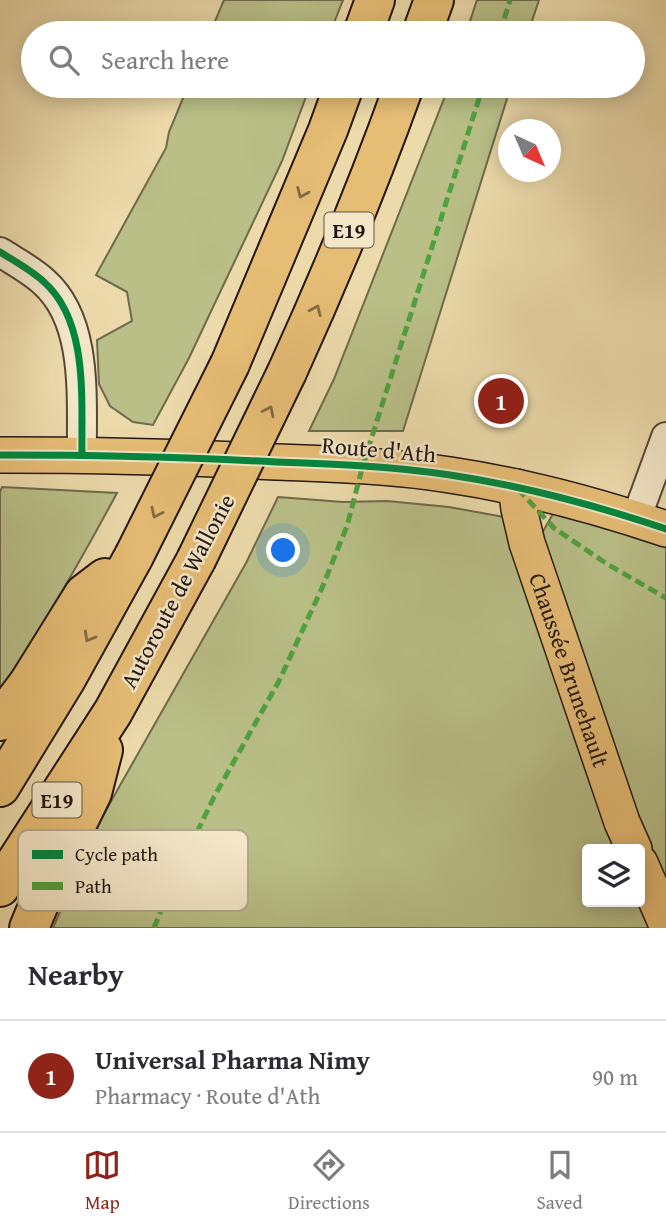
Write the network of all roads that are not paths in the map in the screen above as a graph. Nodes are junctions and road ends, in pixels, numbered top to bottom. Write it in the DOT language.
graph roads {
  1 [pos="375,0"];
  2 [pos="434,0"];
  3 [pos="367,21"];
  4 [pos="426,21"];
  5 [pos="340,98"];
  6 [pos="400,98"];
  7 [pos="0,251"];
  8 [pos="666,437"];
  9 [pos="0,455"];
  10 [pos="82,455"];
  11 [pos="516,487"];
  12 [pos="651,524"];
  13 [pos="134,556"];
  14 [pos="113,712"];
  15 [pos="0,721"];
  16 [pos="0,787"];
  17 [pos="37,830"];
  18 [pos="74,830"];
  19 [pos="632,844"];
  20 [pos="18,859"];
  21 [pos="645,875"];
  22 [pos="0,887"];
  23 [pos="36,911"];
  24 [pos="666,923"];
  25 [pos="29,928"];
  1 -- 3 [label="highway"];
  2 -- 4 [label="highway"];
  5 -- 13 [label="highway, E19, one-way, bridge"];
  14 -- 6 [label="highway, Autoroute de Wallonie / E19, one-way, bridge"];
  7 -- 10 [label="street"];
  8 -- 12 [label="street"];
  9 -- 10 [label="main road, Route d'Ath"];
  10 -- 11 [label="main road, Route d'Ath"];
  11 -- 12 [label="main road, Route d'Ath"];
  11 -- 19 [label="main road, Chaussée Brunehault"];
  13 -- 15 [label="highway"];
  13 -- 16 [label="highway, E19, one-way"];
  14 -- 17 [label="highway, Autoroute de Wallonie / E19"];
  14 -- 18 [label="highway"];
  20 -- 22 [label="highway, Autoroute de Wallonie / E19"];
  21 -- 24 [label="main road"];
  23 -- 25 [label="highway"];
}
